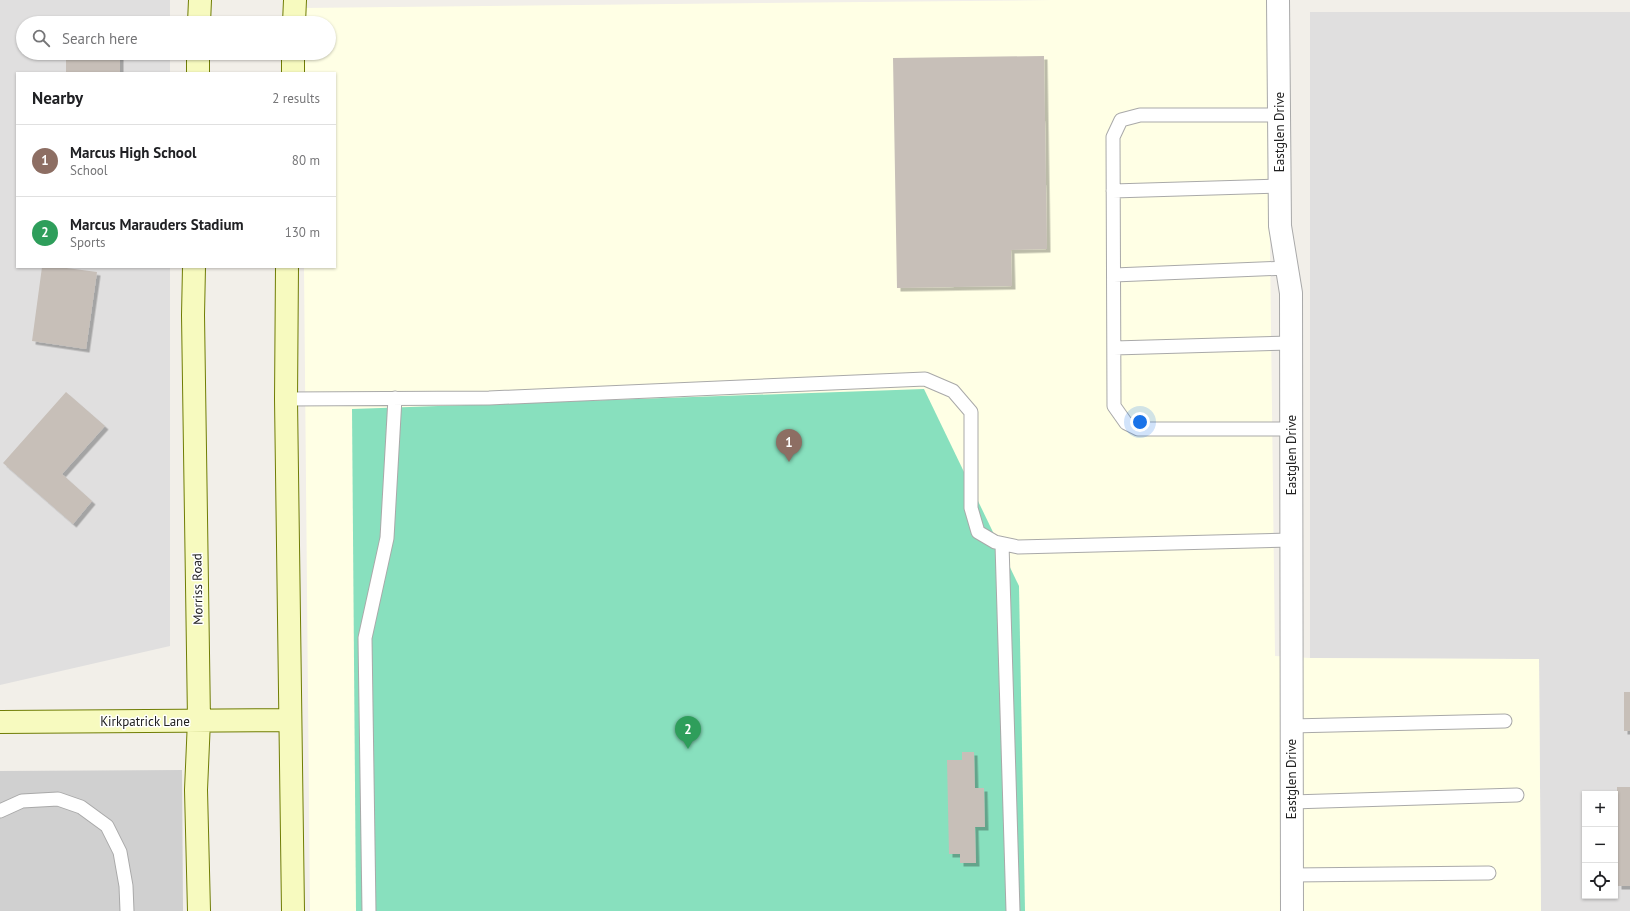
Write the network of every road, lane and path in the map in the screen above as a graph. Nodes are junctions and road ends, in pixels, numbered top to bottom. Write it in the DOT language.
graph roads {
  1 [pos="200,0"];
  2 [pos="295,0"];
  3 [pos="1278,0"];
  4 [pos="199,16"];
  5 [pos="294,16"];
  6 [pos="198,60"];
  7 [pos="293,60"];
  8 [pos="198,72"];
  9 [pos="293,72"];
  10 [pos="1279,115"];
  11 [pos="1280,186"];
  12 [pos="1113,191"];
  13 [pos="194,268"];
  14 [pos="287,268"];
  15 [pos="1287,268"];
  16 [pos="1114,275"];
  17 [pos="1291,343"];
  18 [pos="1114,348"];
  19 [pos="395,398"];
  20 [pos="286,399"];
  21 [pos="1291,429"];
  22 [pos="1291,540"];
  23 [pos="1002,544"];
  24 [pos="199,720"];
  25 [pos="290,720"];
  26 [pos="1505,721"];
  27 [pos="0,722"];
  28 [pos="1291,726"];
  29 [pos="1517,795"];
  30 [pos="1292,802"];
  31 [pos="0,811"];
  32 [pos="1489,873"];
  33 [pos="1292,875"];
  34 [pos="127,911"];
  35 [pos="199,911"];
  36 [pos="293,911"];
  37 [pos="369,911"];
  38 [pos="1013,911"];
  39 [pos="1292,911"];
  1 -- 4 [label="main road"];
  2 -- 5 [label="main road"];
  3 -- 10 [label="street, Eastglen Drive"];
  6 -- 8 [label="main road"];
  7 -- 9 [label="main road"];
  10 -- 11 [label="street, Eastglen Drive"];
  10 -- 12 [label="lane"];
  11 -- 12 [label="lane"];
  11 -- 15 [label="street, Eastglen Drive"];
  12 -- 16 [label="lane"];
  13 -- 24 [label="main road, Morriss Road"];
  14 -- 20 [label="main road"];
  15 -- 16 [label="lane"];
  15 -- 17 [label="street, Eastglen Drive"];
  16 -- 18 [label="lane"];
  17 -- 18 [label="lane"];
  17 -- 21 [label="street, Eastglen Drive"];
  18 -- 21 [label="lane"];
  19 -- 20 [label="lane"];
  19 -- 23 [label="lane"];
  19 -- 37 [label="lane"];
  20 -- 25 [label="main road"];
  21 -- 22 [label="street, Eastglen Drive"];
  22 -- 23 [label="lane"];
  22 -- 28 [label="street, Eastglen Drive"];
  23 -- 38 [label="lane"];
  24 -- 25 [label="main road, Kirkpatrick Lane"];
  24 -- 27 [label="main road, Kirkpatrick Lane"];
  24 -- 35 [label="main road, Morriss Road"];
  25 -- 36 [label="main road"];
  26 -- 28 [label="lane"];
  28 -- 30 [label="street, Eastglen Drive"];
  29 -- 30 [label="lane"];
  30 -- 33 [label="street, Eastglen Drive"];
  31 -- 34 [label="lane"];
  32 -- 33 [label="lane"];
  33 -- 39 [label="street, Eastglen Drive"];
}
